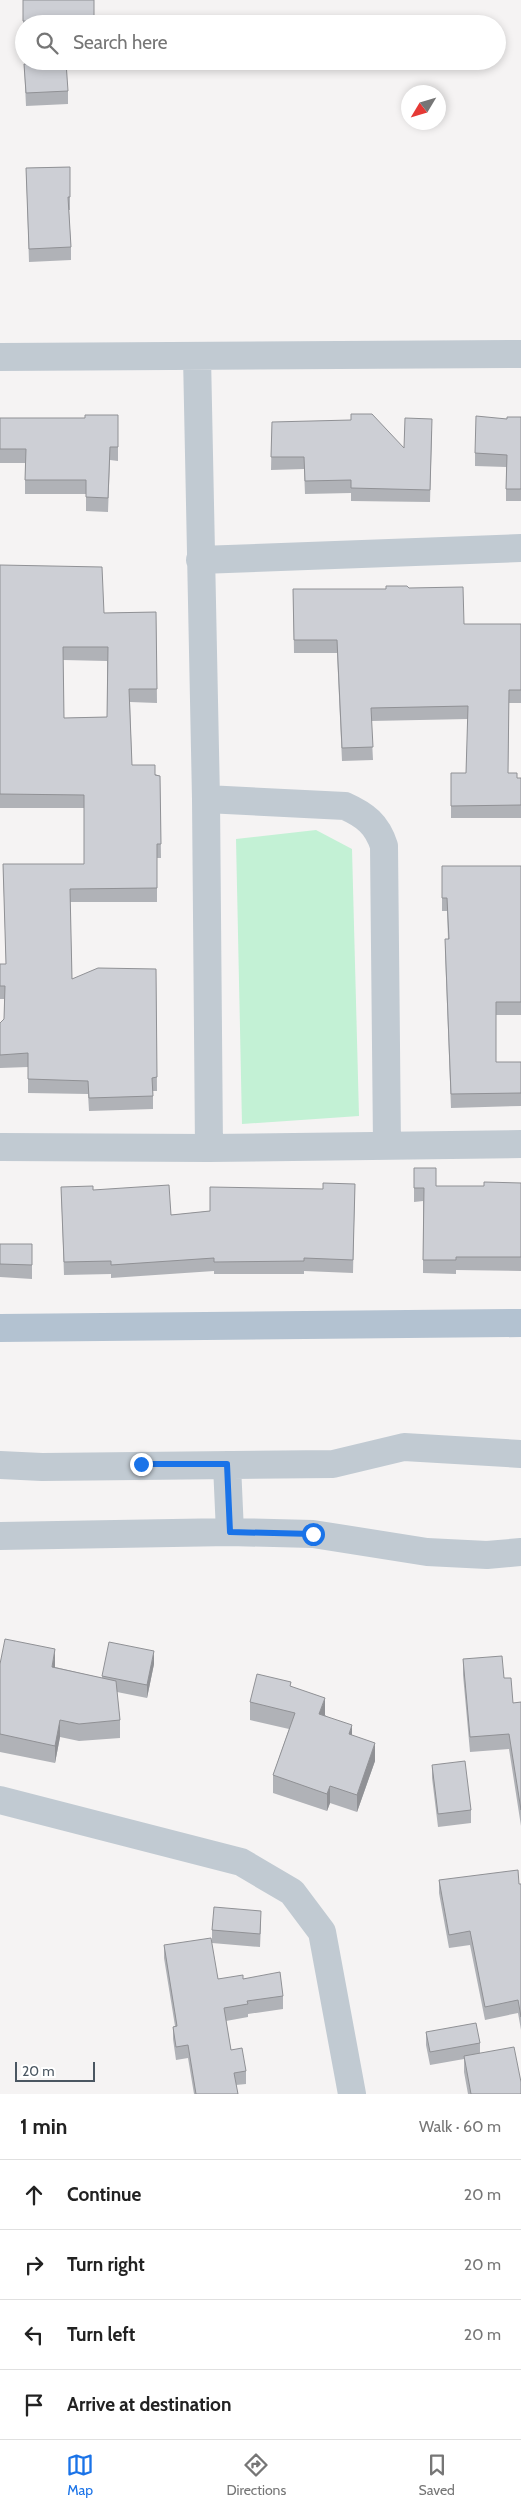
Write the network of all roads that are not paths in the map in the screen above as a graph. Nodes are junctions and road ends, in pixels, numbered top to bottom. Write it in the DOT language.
graph roads {
  1 [pos="521,354"];
  2 [pos="197,356"];
  3 [pos="0,357"];
  4 [pos="521,548"];
  5 [pos="200,560"];
  6 [pos="206,800"];
  7 [pos="521,1144"];
  8 [pos="387,1145"];
  9 [pos="0,1147"];
  10 [pos="209,1148"];
  11 [pos="521,1323"];
  12 [pos="0,1328"];
  13 [pos="521,1454"];
  14 [pos="227,1464"];
  15 [pos="0,1465"];
  16 [pos="230,1532"];
  17 [pos="0,1536"];
  18 [pos="521,1552"];
  19 [pos="0,1800"];
  20 [pos="352,2094"];
  1 -- 2 [label="street"];
  2 -- 3 [label="street"];
  2 -- 5 [label="street"];
  4 -- 5 [label="street"];
  5 -- 6 [label="street"];
  6 -- 8 [label="street"];
  6 -- 10 [label="street"];
  7 -- 8 [label="street"];
  8 -- 10 [label="street"];
  9 -- 10 [label="street"];
  11 -- 12 [label="main road"];
  13 -- 14 [label="street"];
  14 -- 15 [label="street"];
  14 -- 16 [label="street"];
  16 -- 17 [label="street"];
  16 -- 18 [label="street"];
  19 -- 20 [label="street"];
}
